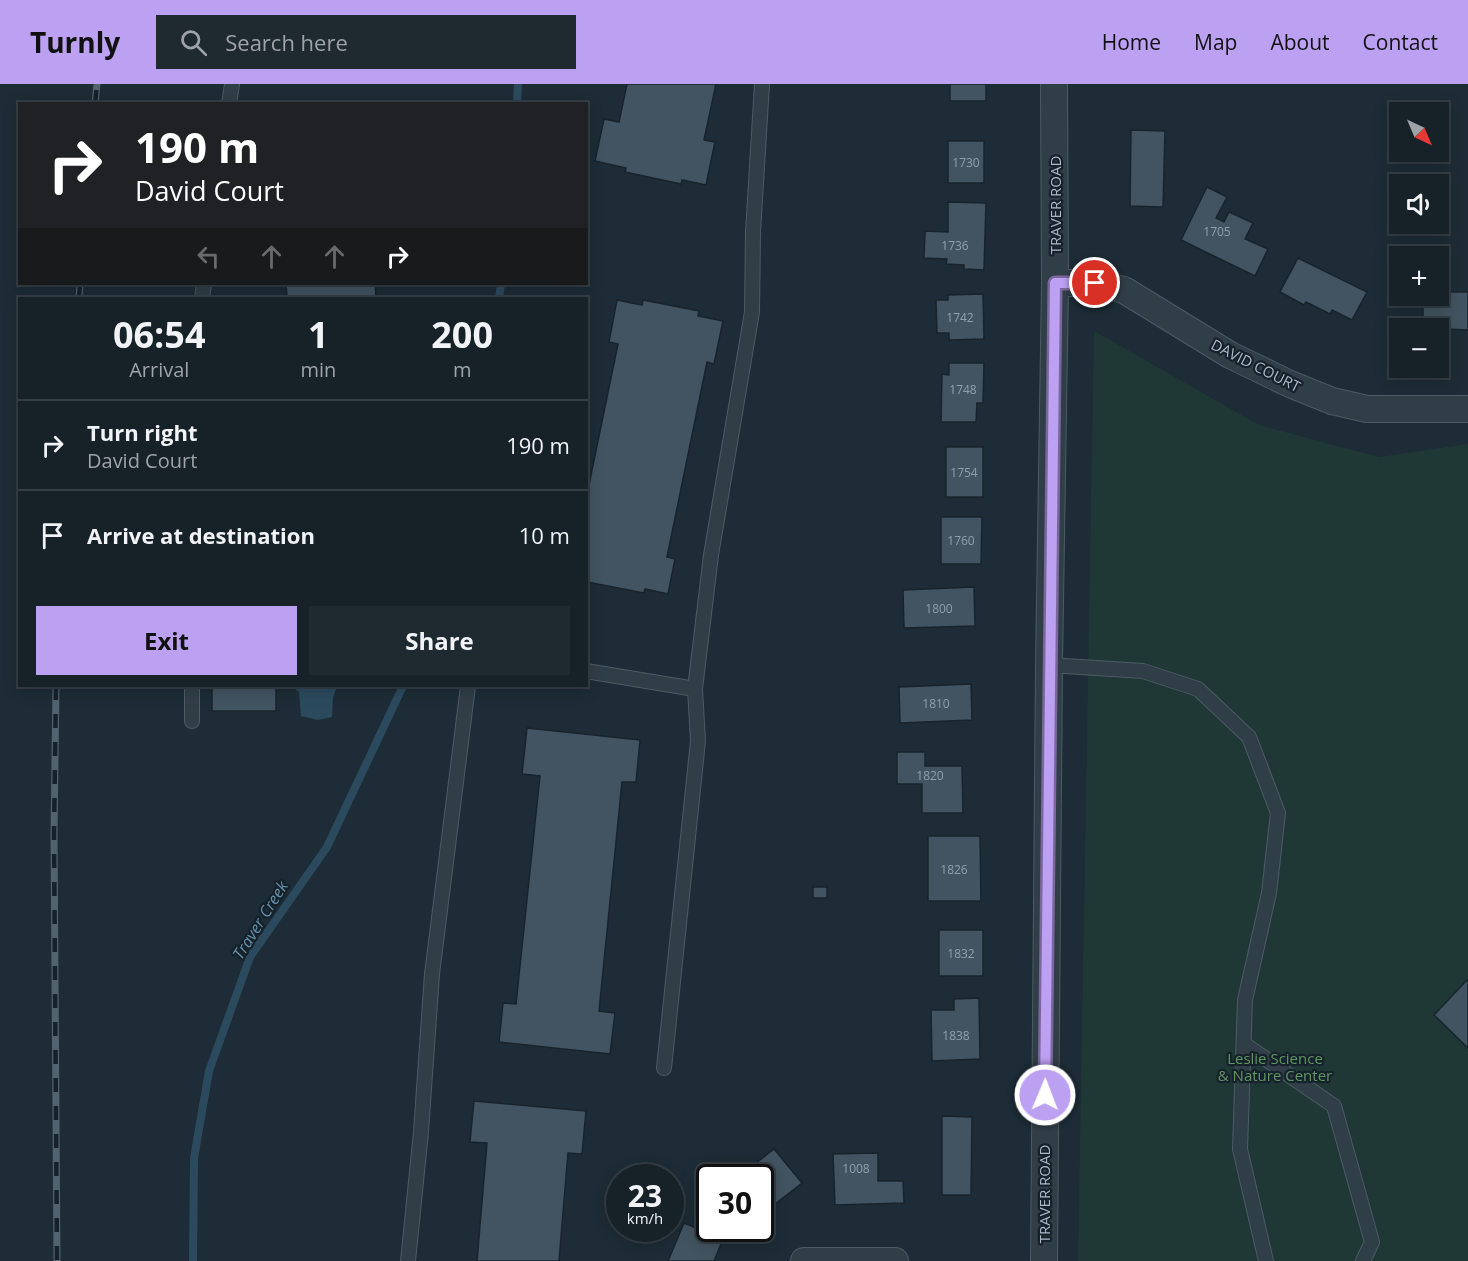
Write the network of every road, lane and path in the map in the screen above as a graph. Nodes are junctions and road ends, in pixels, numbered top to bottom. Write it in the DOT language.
graph roads {
  1 [pos="232,84"];
  2 [pos="762,84"];
  3 [pos="1054,84"];
  4 [pos="229,102"];
  5 [pos="1055,283"];
  6 [pos="1468,410"];
  7 [pos="1049,665"];
  8 [pos="588,671"];
  9 [pos="192,687"];
  10 [pos="468,687"];
  11 [pos="695,690"];
  12 [pos="192,721"];
  13 [pos="1244,1044"];
  14 [pos="664,1068"];
  15 [pos="408,1261"];
  16 [pos="804,1261"];
  17 [pos="895,1261"];
  18 [pos="1044,1261"];
  19 [pos="1266,1261"];
  20 [pos="1362,1261"];
  1 -- 4 [label="lane"];
  2 -- 11 [label="lane"];
  3 -- 5 [label="street, TRAVER ROAD"];
  5 -- 6 [label="street, DAVID COURT"];
  5 -- 7 [label="street, TRAVER ROAD"];
  7 -- 13 [label="lane"];
  7 -- 18 [label="street, TRAVER ROAD"];
  8 -- 11 [label="lane"];
  9 -- 12 [label="lane"];
  10 -- 15 [label="lane"];
  11 -- 14 [label="lane"];
  13 -- 19 [label="lane"];
  13 -- 20 [label="lane"];
  16 -- 17 [label="street"];
}
